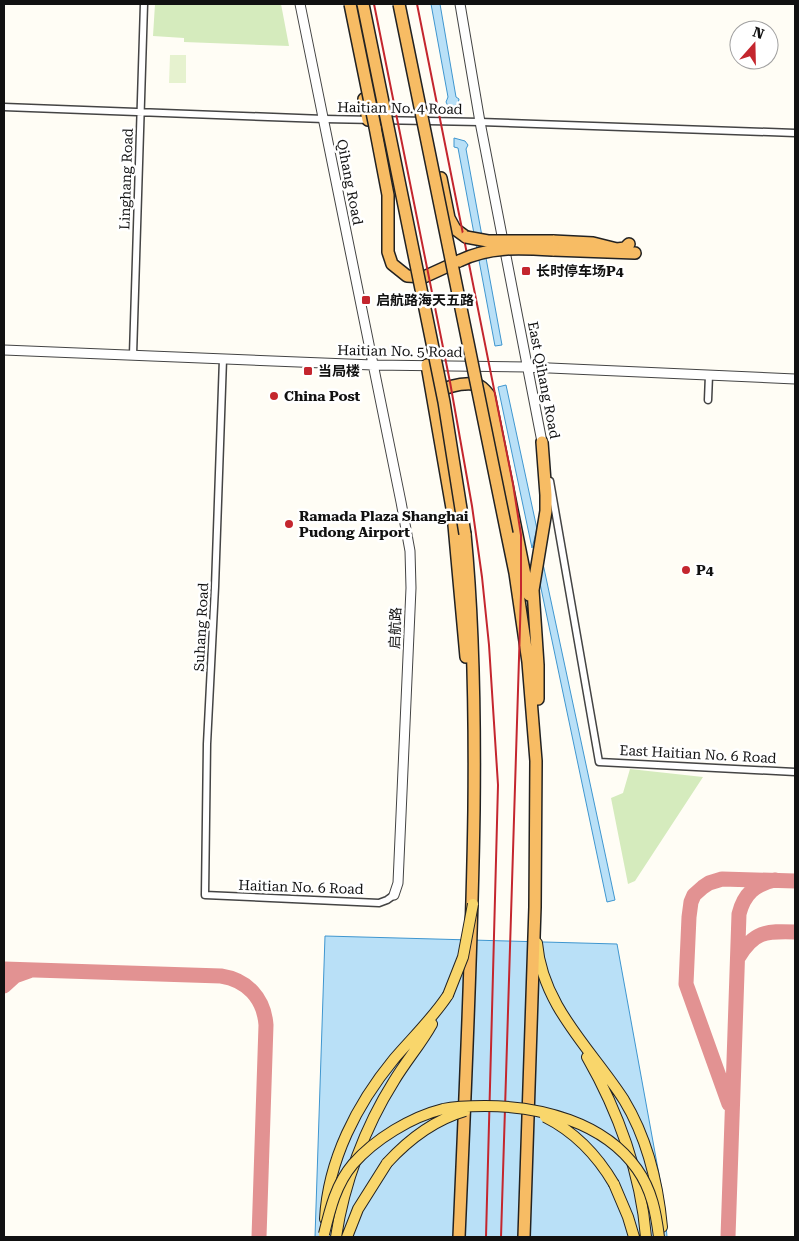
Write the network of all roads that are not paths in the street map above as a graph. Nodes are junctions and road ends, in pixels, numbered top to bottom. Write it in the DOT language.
graph roads {
  1 [pos="144,4"];
  2 [pos="300,4"];
  3 [pos="345,4"];
  4 [pos="350,4"];
  5 [pos="363,4"];
  6 [pos="399,4"];
  7 [pos="403,4"];
  8 [pos="460,4"];
  9 [pos="4,107"];
  10 [pos="140,112"];
  11 [pos="324,119"];
  12 [pos="480,122"];
  13 [pos="372,124"];
  14 [pos="795,133"];
  15 [pos="553,246"];
  16 [pos="632,249"];
  17 [pos="4,350"];
  18 [pos="132,355"];
  19 [pos="223,359"];
  20 [pos="373,365"];
  21 [pos="427,365"];
  22 [pos="527,367"];
  23 [pos="709,375"];
  24 [pos="795,379"];
  25 [pos="708,400"];
  26 [pos="434,406"];
  27 [pos="542,442"];
  28 [pos="533,612"];
  29 [pos="535,735"];
  30 [pos="474,751"];
  31 [pos="599,762"];
  32 [pos="795,772"];
  33 [pos="394,894"];
  34 [pos="205,896"];
  35 [pos="473,904"];
  36 [pos="535,907"];
  37 [pos="448,995"];
  38 [pos="570,1028"];
  39 [pos="483,1106"];
  40 [pos="515,1108"];
  41 [pos="324,1235"];
  42 [pos="336,1237"];
  43 [pos="347,1237"];
  44 [pos="459,1237"];
  45 [pos="524,1237"];
  46 [pos="634,1237"];
  47 [pos="646,1237"];
  48 [pos="661,1237"];
  1 -- 10 [label="street, Linghang Road"];
  2 -- 11 [label="street, Qihang Road"];
  3 -- 13 [label="highway"];
  4 -- 13 [label="highway, bridge"];
  5 -- 30 [label="highway, bridge"];
  6 -- 29 [label="highway, bridge"];
  7 -- 15 [label="highway, bridge"];
  8 -- 12 [label="street, East Qihang Road"];
  9 -- 10 [label="street, Haitian No. 4 Road"];
  10 -- 11 [label="street, Haitian No. 4 Road"];
  10 -- 18 [label="street, Linghang Road"];
  11 -- 13 [label="street, Haitian No. 4 Road"];
  11 -- 20 [label="street, Qihang Road"];
  12 -- 13 [label="street, Haitian No. 4 Road"];
  12 -- 14 [label="street, Haitian No. 4 Road"];
  12 -- 22 [label="street, East Qihang Road"];
  13 -- 15 [label="highway, bridge"];
  15 -- 16 [label="highway"];
  17 -- 18 [label="street, Haitian No. 5 Road"];
  18 -- 19 [label="street, Haitian No. 5 Road"];
  19 -- 20 [label="street, Haitian No. 5 Road"];
  19 -- 34 [label="street, Suhang Road"];
  20 -- 21 [label="street, Haitian No. 5 Road"];
  20 -- 33 [label="street, 启航路"];
  21 -- 22 [label="street, Haitian No. 5 Road"];
  21 -- 26 [label="highway"];
  22 -- 23 [label="street, Haitian No. 5 Road"];
  22 -- 27 [label="street, East Qihang Road"];
  23 -- 24 [label="street, Haitian No. 5 Road"];
  23 -- 25 [label="street"];
  26 -- 28 [label="highway"];
  26 -- 30 [label="highway"];
  27 -- 28 [label="highway"];
  27 -- 31 [label="street, East Qihang Road"];
  28 -- 29 [label="highway"];
  29 -- 36 [label="highway"];
  30 -- 35 [label="highway"];
  31 -- 32 [label="street, East Haitian No. 6 Road"];
  33 -- 34 [label="street, Haitian No. 6 Road"];
  35 -- 37 [label="main road, bridge"];
  35 -- 44 [label="highway, bridge"];
  36 -- 38 [label="main road"];
  36 -- 45 [label="highway"];
  37 -- 41 [label="main road, bridge"];
  37 -- 42 [label="main road, bridge"];
  38 -- 47 [label="main road, bridge"];
  38 -- 48 [label="main road"];
  39 -- 40 [label="main road, bridge"];
  39 -- 41 [label="main road, bridge"];
  39 -- 43 [label="main road, bridge"];
  40 -- 46 [label="main road, bridge"];
  40 -- 48 [label="main road, bridge"];
}
